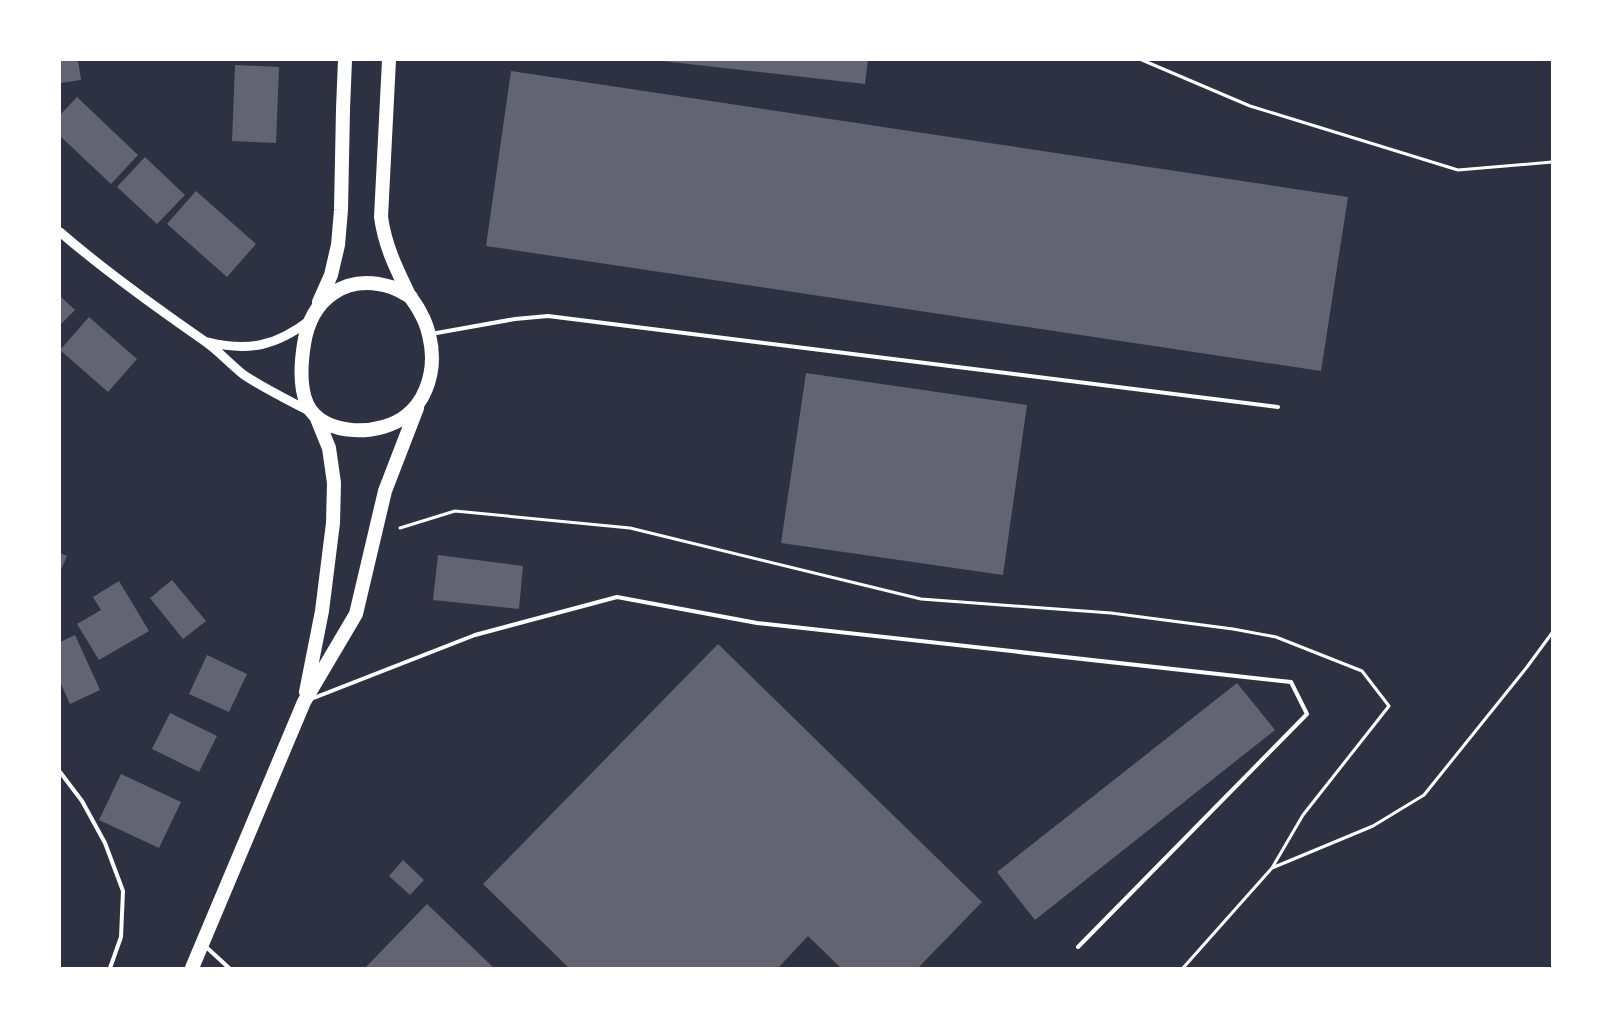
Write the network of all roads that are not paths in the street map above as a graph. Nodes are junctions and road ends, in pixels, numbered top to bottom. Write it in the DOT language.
graph roads {
  1 [pos="346,60"];
  2 [pos="389,60"];
  3 [pos="60,232"];
  4 [pos="411,297"];
  5 [pos="314,314"];
  6 [pos="429,334"];
  7 [pos="205,341"];
  8 [pos="420,401"];
  9 [pos="1278,407"];
  10 [pos="315,415"];
  11 [pos="304,702"];
  12 [pos="60,772"];
  13 [pos="202,944"];
  14 [pos="1078,947"];
  15 [pos="110,968"];
  16 [pos="192,968"];
  17 [pos="229,968"];
  1 -- 5 [label="highway"];
  2 -- 4 [label="highway"];
  3 -- 7 [label="street"];
  4 -- 5 [label="highway"];
  4 -- 6 [label="highway"];
  5 -- 7 [label="street"];
  5 -- 10 [label="highway"];
  6 -- 8 [label="highway"];
  6 -- 9 [label="lane"];
  7 -- 10 [label="street"];
  8 -- 10 [label="highway"];
  8 -- 11 [label="highway"];
  10 -- 11 [label="highway"];
  11 -- 13 [label="highway"];
  11 -- 14 [label="lane"];
  12 -- 15 [label="lane"];
  13 -- 16 [label="highway"];
  13 -- 17 [label="lane"];
}
